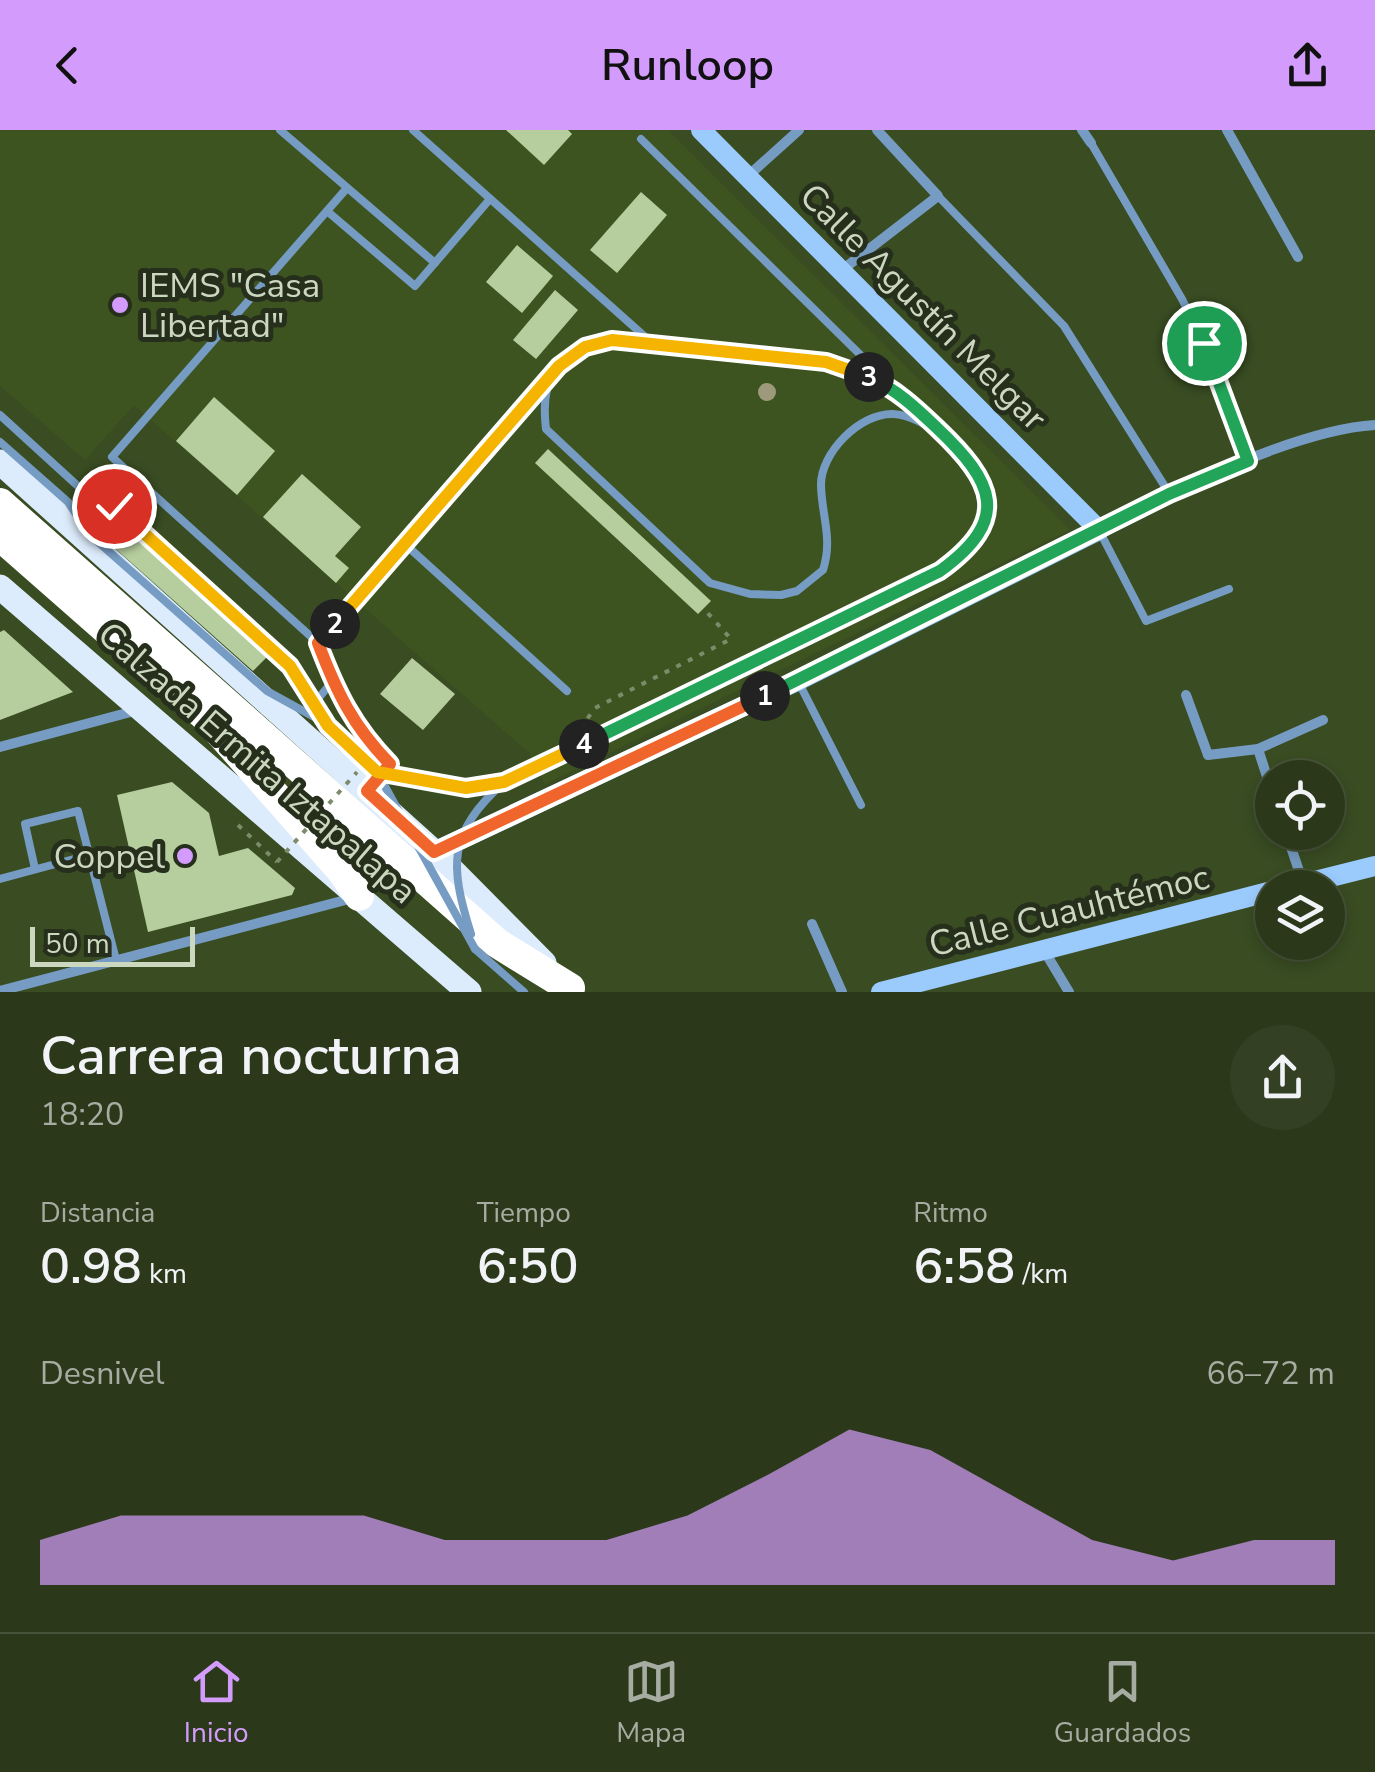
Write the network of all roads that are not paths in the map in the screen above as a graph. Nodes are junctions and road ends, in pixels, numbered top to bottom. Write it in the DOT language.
graph roads {
  1 [pos="280,130"];
  2 [pos="413,130"];
  3 [pos="701,130"];
  4 [pos="799,130"];
  5 [pos="877,130"];
  6 [pos="1082,130"];
  7 [pos="1227,130"];
  8 [pos="641,139"];
  9 [pos="1091,143"];
  10 [pos="747,176"];
  11 [pos="346,188"];
  12 [pos="938,196"];
  13 [pos="490,199"];
  14 [pos="327,211"];
  15 [pos="1298,257"];
  16 [pos="435,263"];
  17 [pos="841,271"];
  18 [pos="652,344"];
  19 [pos="549,378"];
  20 [pos="898,392"];
  21 [pos="0,415"];
  22 [pos="1375,425"];
  23 [pos="950,440"];
  24 [pos="0,442"];
  25 [pos="1248,461"];
  26 [pos="0,462"];
  27 [pos="1169,494"];
  28 [pos="0,504"];
  29 [pos="1098,530"];
  30 [pos="0,536"];
  31 [pos="406,545"];
  32 [pos="0,587"];
  33 [pos="1228,589"];
  34 [pos="318,643"];
  35 [pos="797,681"];
  36 [pos="332,682"];
  37 [pos="567,692"];
  38 [pos="1186,695"];
  39 [pos="138,709"];
  40 [pos="1323,720"];
  41 [pos="295,725"];
  42 [pos="328,726"];
  43 [pos="0,746"];
  44 [pos="1258,748"];
  45 [pos="1262,760"];
  46 [pos="369,776"];
  47 [pos="504,782"];
  48 [pos="861,804"];
  49 [pos="434,852"];
  50 [pos="89,855"];
  51 [pos="1375,866"];
  52 [pos="36,869"];
  53 [pos="1345,873"];
  54 [pos="0,879"];
  55 [pos="359,896"];
  56 [pos="1255,896"];
  57 [pos="812,924"];
  58 [pos="475,948"];
  59 [pos="1045,952"];
  60 [pos="116,960"];
  61 [pos="572,990"];
  62 [pos="0,991"];
  63 [pos="469,992"];
  64 [pos="524,992"];
  65 [pos="842,992"];
  66 [pos="881,992"];
  67 [pos="1068,992"];
  1 -- 11 [label="lane"];
  2 -- 13 [label="lane"];
  3 -- 10 [label="street, Calle Agustín Melgar"];
  4 -- 10 [label="street"];
  5 -- 12 [label="street"];
  6 -- 9 [label="street"];
  7 -- 15 [label="street"];
  8 -- 20 [label="lane"];
  9 -- 25 [label="lane"];
  10 -- 17 [label="street, Calle Agustín Melgar"];
  11 -- 14 [label="lane"];
  11 -- 16 [label="lane"];
  12 -- 17 [label="street"];
  12 -- 27 [label="lane"];
  13 -- 16 [label="lane"];
  13 -- 18 [label="lane"];
  14 -- 16 [label="lane"];
  14 -- 34 [label="lane"];
  17 -- 29 [label="street, Calle Agustín Melgar"];
  18 -- 19 [label="lane"];
  18 -- 20 [label="lane"];
  19 -- 23 [label="lane"];
  19 -- 31 [label="lane"];
  20 -- 23 [label="lane"];
  21 -- 42 [label="lane, bridge"];
  22 -- 25 [label="street"];
  23 -- 47 [label="lane"];
  24 -- 42 [label="lane, bridge"];
  25 -- 27 [label="street"];
  26 -- 41 [label="main road, Calzada Ermita Iztapalapa"];
  27 -- 29 [label="street"];
  28 -- 61 [label="highway"];
  29 -- 33 [label="lane"];
  29 -- 35 [label="street"];
  30 -- 55 [label="highway"];
  31 -- 34 [label="lane"];
  31 -- 37 [label="lane"];
  32 -- 39 [label="main road, Calzada Ermita Iztapalapa"];
  34 -- 36 [label="lane"];
  35 -- 48 [label="lane"];
  35 -- 49 [label="street"];
  36 -- 41 [label="lane"];
  36 -- 46 [label="lane"];
  38 -- 44 [label="street"];
  39 -- 43 [label="street"];
  39 -- 55 [label="main road, Calzada Ermita Iztapalapa"];
  40 -- 44 [label="street"];
  41 -- 46 [label="main road, Calzada Ermita Iztapalapa"];
  42 -- 46 [label="lane, bridge"];
  44 -- 45 [label="street"];
  46 -- 47 [label="lane, bridge"];
  46 -- 49 [label="main road, Calzada Ermita Iztapalapa"];
  46 -- 58 [label="lane, bridge"];
  47 -- 58 [label="lane, bridge"];
  49 -- 61 [label="main road, Calzada Ermita Iztapalapa"];
  50 -- 52 [label="lane"];
  50 -- 52 [label="lane"];
  50 -- 60 [label="lane"];
  51 -- 53 [label="street"];
  52 -- 54 [label="lane"];
  55 -- 60 [label="street"];
  55 -- 63 [label="main road, Calzada Ermita Iztapalapa"];
  56 -- 59 [label="street, Calle Cuauhtémoc"];
  57 -- 65 [label="street"];
  58 -- 64 [label="lane"];
  59 -- 66 [label="street, Calle Cuauhtémoc"];
  59 -- 67 [label="street"];
  60 -- 62 [label="street"];
}
